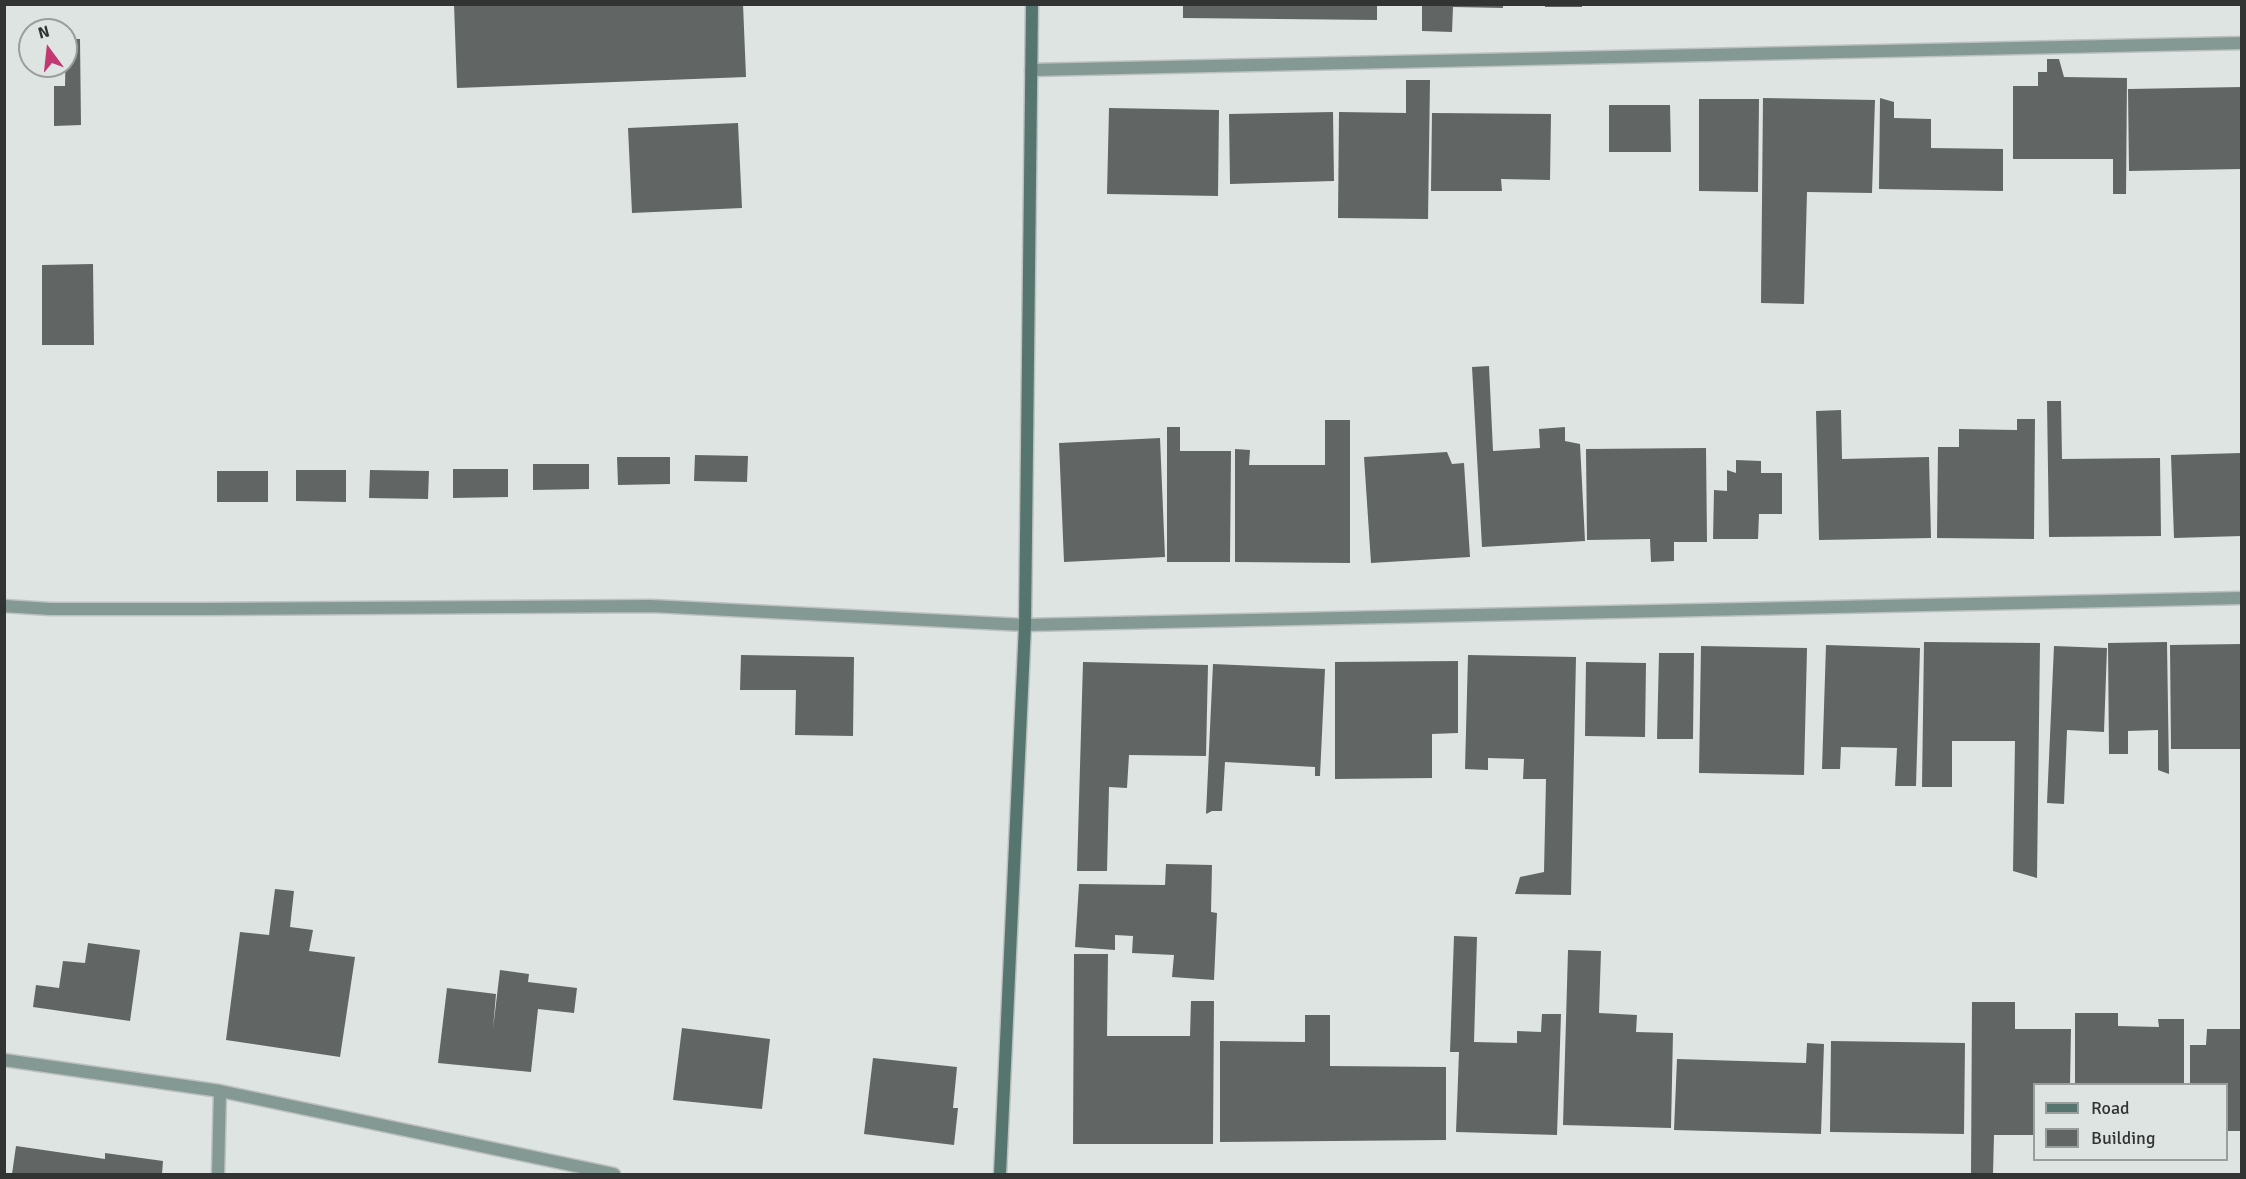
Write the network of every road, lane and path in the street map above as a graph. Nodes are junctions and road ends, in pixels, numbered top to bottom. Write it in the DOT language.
graph roads {
  1 [pos="1032,4"];
  2 [pos="2241,43"];
  3 [pos="1031,70"];
  4 [pos="2241,598"];
  5 [pos="4,606"];
  6 [pos="1025,625"];
  7 [pos="4,1060"];
  8 [pos="220,1091"];
  9 [pos="218,1174"];
  10 [pos="614,1174"];
  11 [pos="1000,1174"];
  1 -- 3 [label="street"];
  2 -- 3 [label="street"];
  3 -- 6 [label="street"];
  4 -- 6 [label="street"];
  5 -- 6 [label="street"];
  6 -- 11 [label="street"];
  7 -- 8 [label="street"];
  8 -- 9 [label="street"];
  8 -- 10 [label="street"];
}
